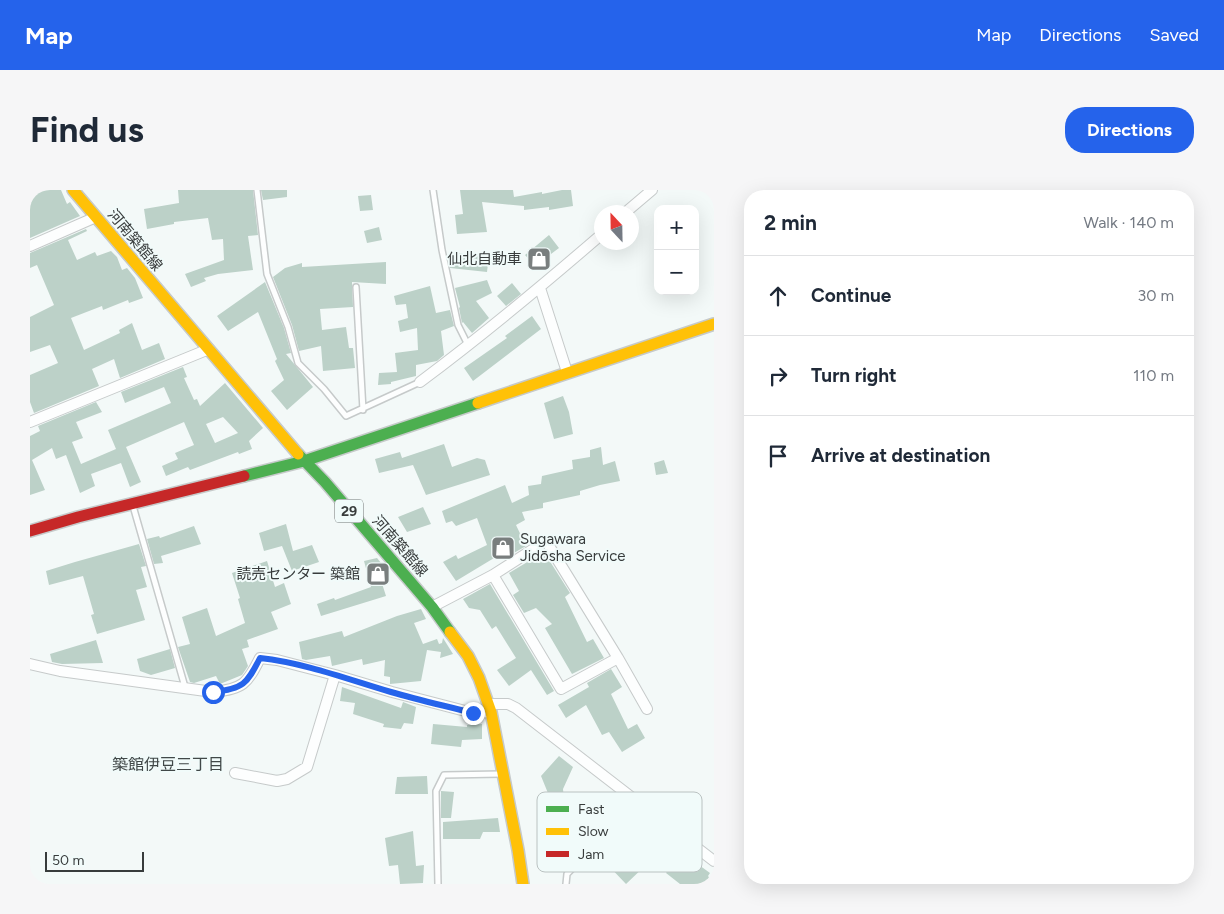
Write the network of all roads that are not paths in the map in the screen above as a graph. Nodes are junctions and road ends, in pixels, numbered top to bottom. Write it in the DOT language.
graph roads {
  1 [pos="73,190"];
  2 [pos="257,190"];
  3 [pos="433,190"];
  4 [pos="652,190"];
  5 [pos="634,205"];
  6 [pos="96,217"];
  7 [pos="594,241"];
  8 [pos="30,246"];
  9 [pos="356,287"];
  10 [pos="540,288"];
  11 [pos="714,324"];
  12 [pos="469,346"];
  13 [pos="209,349"];
  14 [pos="567,372"];
  15 [pos="420,382"];
  16 [pos="363,410"];
  17 [pos="30,422"];
  18 [pos="304,461"];
  19 [pos="132,504"];
  20 [pos="30,531"];
  21 [pos="493,575"];
  22 [pos="432,607"];
  23 [pos="618,658"];
  24 [pos="30,664"];
  25 [pos="335,674"];
  26 [pos="185,688"];
  27 [pos="490,708"];
  28 [pos="647,709"];
  29 [pos="235,773"];
  30 [pos="504,774"];
  31 [pos="625,792"];
  32 [pos="702,852"];
  33 [pos="714,861"];
  34 [pos="569,872"];
  35 [pos="438,884"];
  36 [pos="523,884"];
  37 [pos="566,884"];
  1 -- 6 [label="main road, 河南築館線 / 29"];
  2 -- 16 [label="lane"];
  3 -- 12 [label="lane"];
  4 -- 5 [label="street"];
  6 -- 8 [label="street"];
  6 -- 13 [label="main road, 河南築館線 / 29"];
  7 -- 10 [label="street"];
  9 -- 16 [label="lane"];
  10 -- 12 [label="street"];
  10 -- 14 [label="street"];
  11 -- 14 [label="main road"];
  12 -- 15 [label="street"];
  13 -- 17 [label="street"];
  13 -- 18 [label="main road, 河南築館線 / 29"];
  14 -- 18 [label="main road"];
  15 -- 16 [label="lane"];
  18 -- 19 [label="main road"];
  18 -- 22 [label="main road, 河南築館線 / 29"];
  19 -- 20 [label="main road"];
  19 -- 26 [label="lane"];
  21 -- 22 [label="street"];
  21 -- 23 [label="street"];
  21 -- 23 [label="street"];
  22 -- 27 [label="main road, 河南築館線 / 29"];
  23 -- 28 [label="street"];
  24 -- 26 [label="street"];
  25 -- 26 [label="street"];
  25 -- 27 [label="street"];
  25 -- 29 [label="street"];
  27 -- 30 [label="main road, 河南築館線 / 29"];
  27 -- 31 [label="street"];
  30 -- 35 [label="lane"];
  30 -- 36 [label="main road, 河南築館線 / 29"];
  32 -- 33 [label="street"];
  34 -- 37 [label="lane"];
}
